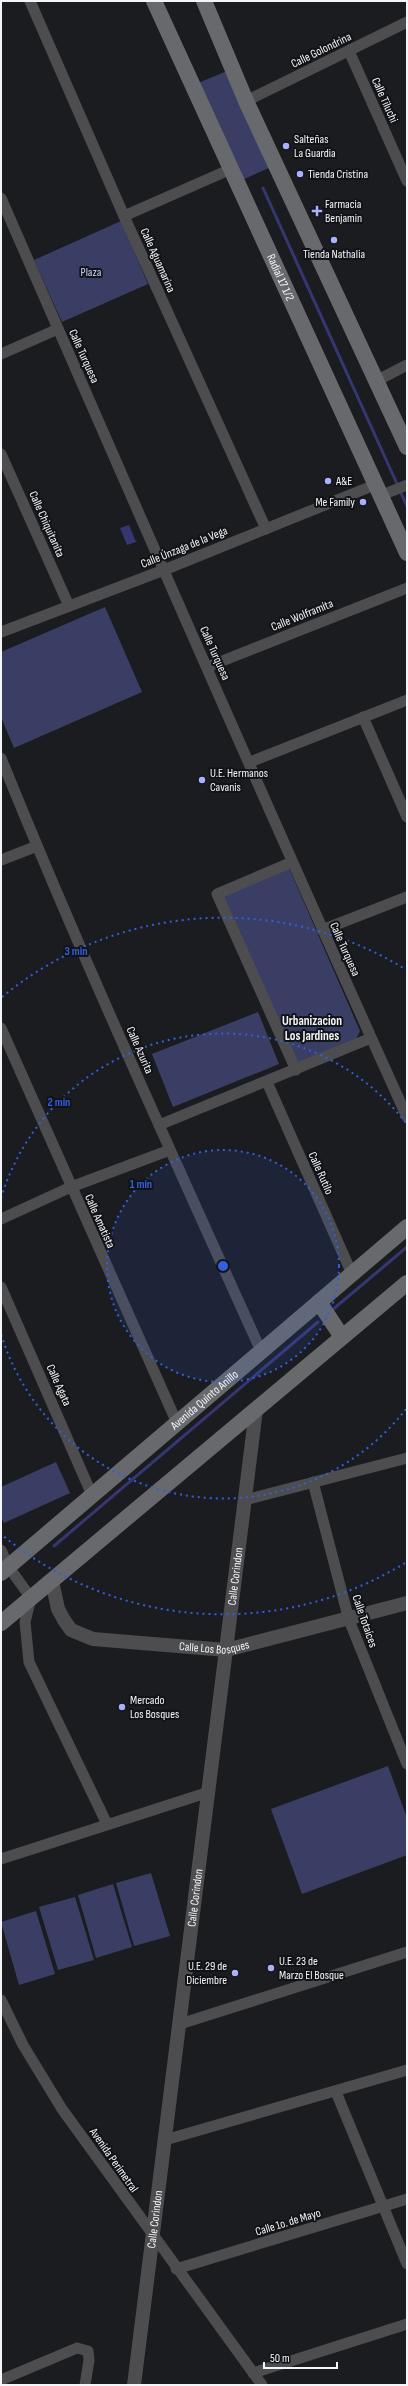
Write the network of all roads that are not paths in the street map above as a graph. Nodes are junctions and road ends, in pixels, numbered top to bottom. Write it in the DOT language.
graph roads {
  1 [pos="30,1"];
  2 [pos="154,1"];
  3 [pos="204,1"];
  4 [pos="407,22"];
  5 [pos="349,51"];
  6 [pos="246,101"];
  7 [pos="231,169"];
  8 [pos="407,181"];
  9 [pos="1,198"];
  10 [pos="124,216"];
  11 [pos="58,329"];
  12 [pos="1,354"];
  13 [pos="407,366"];
  14 [pos="376,381"];
  15 [pos="407,447"];
  16 [pos="1,454"];
  17 [pos="407,485"];
  18 [pos="382,491"];
  19 [pos="266,529"];
  20 [pos="407,553"];
  21 [pos="164,570"];
  22 [pos="407,588"];
  23 [pos="69,606"];
  24 [pos="1,632"];
  25 [pos="207,667"];
  26 [pos="407,700"];
  27 [pos="363,717"];
  28 [pos="1,758"];
  29 [pos="250,762"];
  30 [pos="407,817"];
  31 [pos="37,846"];
  32 [pos="1,860"];
  33 [pos="292,862"];
  34 [pos="407,897"];
  35 [pos="322,930"];
  36 [pos="1,1028"];
  37 [pos="371,1038"];
  38 [pos="296,1070"];
  39 [pos="267,1082"];
  40 [pos="407,1117"];
  41 [pos="159,1125"];
  42 [pos="170,1150"];
  43 [pos="71,1187"];
  44 [pos="1,1219"];
  45 [pos="407,1227"];
  46 [pos="352,1274"];
  47 [pos="407,1283"];
  48 [pos="1,1287"];
  49 [pos="319,1302"];
  50 [pos="342,1337"];
  51 [pos="261,1351"];
  52 [pos="256,1410"];
  53 [pos="177,1423"];
  54 [pos="407,1458"];
  55 [pos="313,1482"];
  56 [pos="92,1495"];
  57 [pos="245,1500"];
  58 [pos="1,1550"];
  59 [pos="5,1570"];
  60 [pos="52,1581"];
  61 [pos="31,1598"];
  62 [pos="407,1603"];
  63 [pos="349,1620"];
  64 [pos="1,1622"];
  65 [pos="226,1650"];
  66 [pos="407,1764"];
  67 [pos="208,1792"];
  68 [pos="107,1824"];
  69 [pos="1,1859"];
  70 [pos="407,1952"];
  71 [pos="1,2000"];
  72 [pos="180,2024"];
  73 [pos="407,2070"];
  74 [pos="336,2092"];
  75 [pos="166,2140"];
  76 [pos="407,2199"];
  77 [pos="384,2207"];
  78 [pos="154,2238"];
  79 [pos="407,2264"];
  80 [pos="176,2269"];
  81 [pos="407,2324"];
  82 [pos="253,2373"];
  83 [pos="1,2380"];
  84 [pos="85,2385"];
  85 [pos="134,2385"];
  86 [pos="262,2385"];
  1 -- 10 [label="street, Calle Aguamarina"];
  2 -- 7 [label="main road, Radial 17 1/2"];
  3 -- 6 [label="main road"];
  4 -- 5 [label="street, Calle Golondrina"];
  5 -- 6 [label="street, Calle Golondrina"];
  5 -- 8 [label="street, Calle Tiluchi"];
  6 -- 14 [label="main road"];
  7 -- 10 [label="street"];
  7 -- 18 [label="main road, Radial 17 1/2"];
  9 -- 11 [label="street, Calle Turquesa"];
  10 -- 19 [label="street, Calle Aguamarina"];
  11 -- 12 [label="street"];
  11 -- 21 [label="street, Calle Turquesa"];
  13 -- 14 [label="street"];
  14 -- 15 [label="main road"];
  16 -- 23 [label="street, Calle Chiquitanita"];
  17 -- 18 [label="street, Calle Únzaga de la Vega"];
  18 -- 19 [label="street, Calle Únzaga de la Vega"];
  18 -- 20 [label="main road, Radial 17 1/2"];
  19 -- 21 [label="street, Calle Únzaga de la Vega"];
  21 -- 23 [label="street, Calle Únzaga de la Vega"];
  21 -- 25 [label="street, Calle Turquesa"];
  22 -- 25 [label="street, Calle Wolframita"];
  23 -- 24 [label="street, Calle Únzaga de la Vega"];
  25 -- 29 [label="street, Calle Turquesa"];
  26 -- 27 [label="street"];
  27 -- 29 [label="street"];
  27 -- 30 [label="street"];
  28 -- 31 [label="street, Calle Azurita"];
  29 -- 33 [label="street, Calle Turquesa"];
  31 -- 32 [label="street"];
  31 -- 41 [label="street, Calle Azurita"];
  33 -- 35 [label="street, Calle Turquesa"];
  33 -- 38 [label="street"];
  34 -- 35 [label="street"];
  35 -- 37 [label="street, Calle Turquesa"];
  36 -- 43 [label="street, Calle Amatista"];
  37 -- 38 [label="street"];
  37 -- 40 [label="street, Calle Turquesa"];
  38 -- 39 [label="street"];
  39 -- 41 [label="street"];
  39 -- 46 [label="street, Calle Rutilo"];
  41 -- 42 [label="street, Calle Azurita"];
  42 -- 43 [label="street"];
  42 -- 51 [label="street, Calle Azurita"];
  43 -- 44 [label="street"];
  43 -- 53 [label="street, Calle Amatista"];
  45 -- 46 [label="main road, Avenida Quinto Anillo"];
  46 -- 49 [label="main road, Avenida Quinto Anillo"];
  47 -- 50 [label="main road"];
  48 -- 56 [label="street, Calle Agata"];
  49 -- 50 [label="main road"];
  49 -- 51 [label="main road, Avenida Quinto Anillo"];
  50 -- 52 [label="main road"];
  51 -- 53 [label="main road, Avenida Quinto Anillo"];
  52 -- 57 [label="street, Calle Corindon"];
  52 -- 60 [label="main road"];
  53 -- 56 [label="main road, Avenida Quinto Anillo"];
  54 -- 55 [label="street"];
  55 -- 57 [label="street"];
  55 -- 63 [label="street, Calle Totaíces"];
  56 -- 59 [label="main road, Avenida Quinto Anillo"];
  57 -- 65 [label="street, Calle Corindon"];
  58 -- 59 [label="street"];
  59 -- 61 [label="street"];
  60 -- 61 [label="main road"];
  60 -- 65 [label="street, Calle Los Bosques"];
  61 -- 64 [label="main road"];
  61 -- 68 [label="street"];
  62 -- 63 [label="street, Calle Los Bosques"];
  63 -- 65 [label="street, Calle Los Bosques"];
  63 -- 66 [label="street, Calle Totaíces"];
  65 -- 67 [label="street, Calle Corindon"];
  67 -- 68 [label="street"];
  67 -- 72 [label="street, Calle Corindon"];
  68 -- 69 [label="street"];
  70 -- 72 [label="street"];
  71 -- 78 [label="street, Avenida Perimetral"];
  72 -- 75 [label="street, Calle Corindon"];
  73 -- 74 [label="street"];
  74 -- 75 [label="street"];
  74 -- 77 [label="street"];
  75 -- 78 [label="street, Calle Corindon"];
  76 -- 77 [label="street, Calle 1o. de Mayo"];
  77 -- 79 [label="street"];
  77 -- 80 [label="street, Calle 1o. de Mayo"];
  78 -- 80 [label="street, Avenida Perimetral"];
  78 -- 85 [label="street, Calle Corindon"];
  80 -- 82 [label="street, Avenida Perimetral"];
  81 -- 82 [label="street"];
  82 -- 86 [label="street, Avenida Perimetral"];
  83 -- 84 [label="street"];
}
